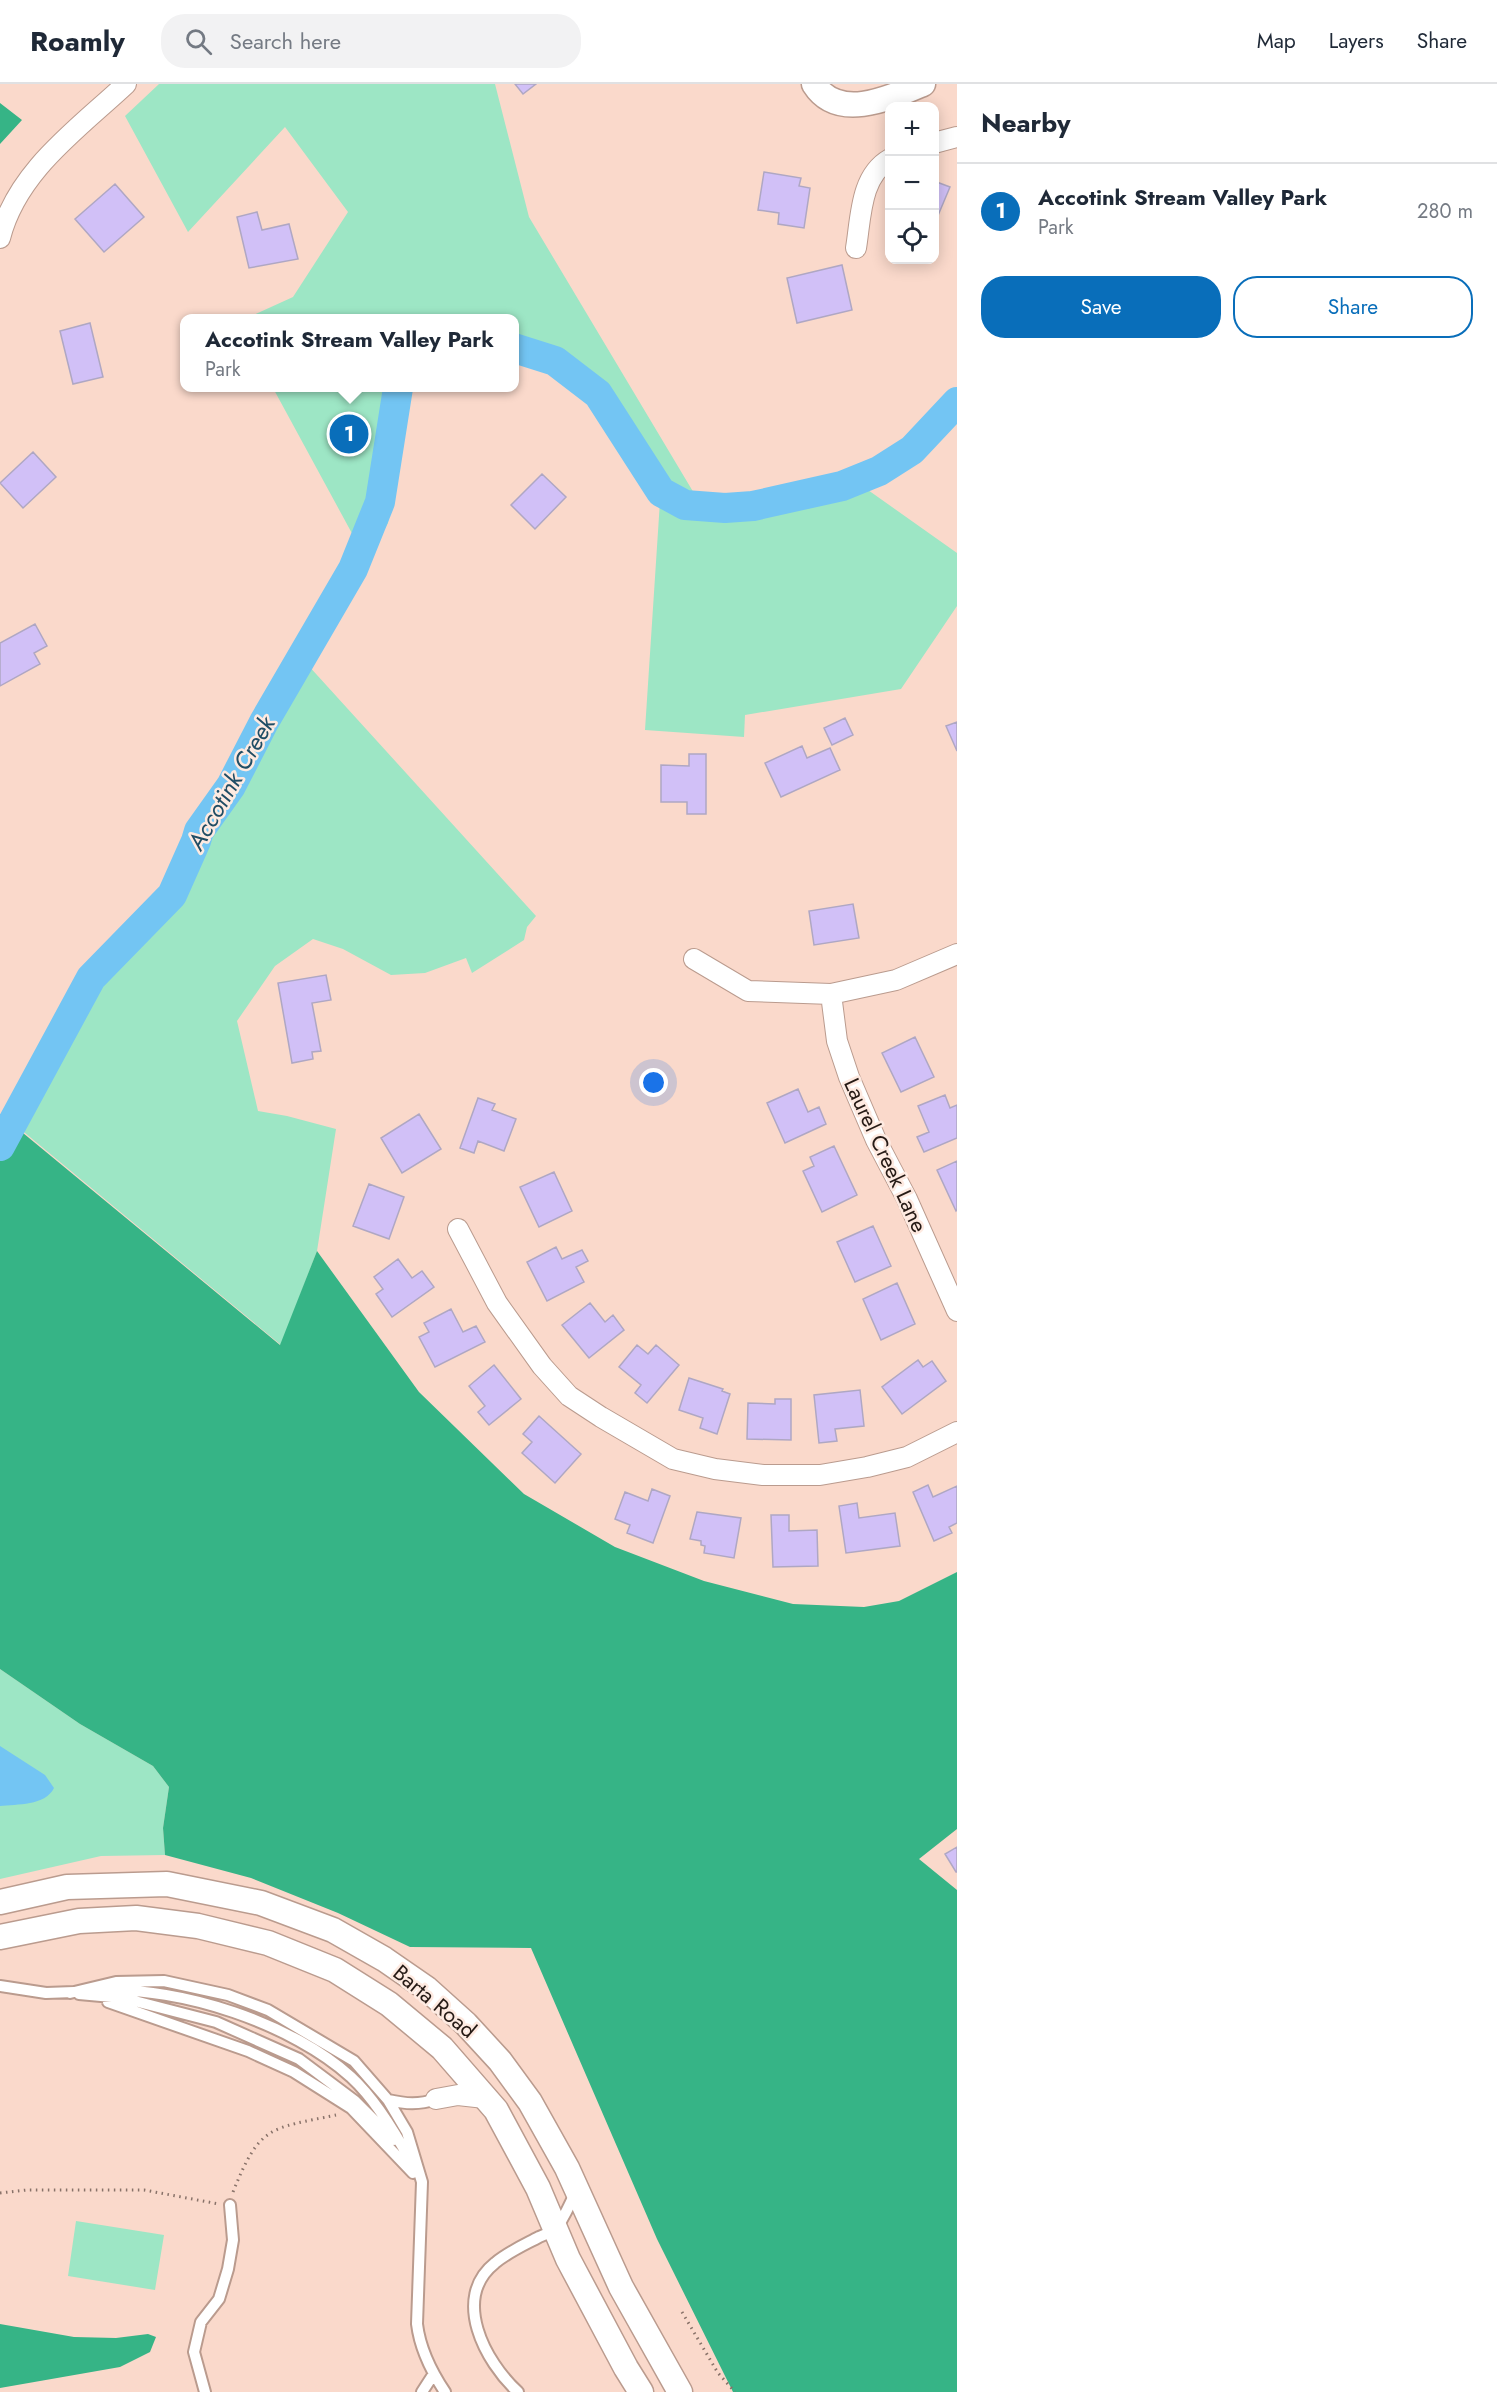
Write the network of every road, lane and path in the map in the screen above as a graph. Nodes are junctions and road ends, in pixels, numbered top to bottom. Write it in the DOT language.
graph roads {
  1 [pos="126,84"];
  2 [pos="814,84"];
  3 [pos="923,84"];
  4 [pos="957,137"];
  5 [pos="939,142"];
  6 [pos="885,163"];
  7 [pos="0,238"];
  8 [pos="856,248"];
  9 [pos="957,954"];
  10 [pos="694,959"];
  11 [pos="831,994"];
  12 [pos="458,1229"];
  13 [pos="957,1311"];
  14 [pos="957,1432"];
  15 [pos="0,1902"];
  16 [pos="0,1937"];
  17 [pos="0,1986"];
  18 [pos="70,1993"];
  19 [pos="485,2098"];
  20 [pos="436,2099"];
  21 [pos="388,2100"];
  22 [pos="347,2105"];
  23 [pos="339,2115"];
  24 [pos="422,2182"];
  25 [pos="577,2190"];
  26 [pos="0,2193"];
  27 [pos="230,2205"];
  28 [pos="555,2229"];
  29 [pos="682,2312"];
  30 [pos="433,2375"];
  31 [pos="205,2392"];
  32 [pos="422,2392"];
  33 [pos="445,2392"];
  34 [pos="518,2392"];
  35 [pos="641,2392"];
  36 [pos="680,2392"];
  37 [pos="735,2392"];
  1 -- 7 [label="street"];
  2 -- 3 [label="street"];
  4 -- 5 [label="street"];
  6 -- 8 [label="street"];
  9 -- 11 [label="street"];
  10 -- 11 [label="street"];
  11 -- 13 [label="street, Laurel Creek Lane"];
  12 -- 14 [label="street"];
  15 -- 25 [label="street, Barta Road"];
  16 -- 19 [label="street, Barta Road"];
  17 -- 18 [label="lane"];
  18 -- 21 [label="lane"];
  18 -- 22 [label="lane"];
  18 -- 24 [label="lane"];
  18 -- 24 [label="lane"];
  19 -- 20 [label="street"];
  19 -- 28 [label="street, Barta Road"];
  20 -- 21 [label="lane"];
  21 -- 24 [label="lane"];
  22 -- 23 [label="lane"];
  22 -- 24 [label="lane"];
  23 -- 27 [label="path"];
  24 -- 30 [label="lane"];
  25 -- 28 [label="lane"];
  25 -- 36 [label="street, Barta Road"];
  26 -- 27 [label="path"];
  27 -- 31 [label="lane"];
  28 -- 34 [label="lane"];
  28 -- 35 [label="street, Barta Road"];
  29 -- 37 [label="path"];
  30 -- 32 [label="lane"];
  30 -- 33 [label="lane"];
}
